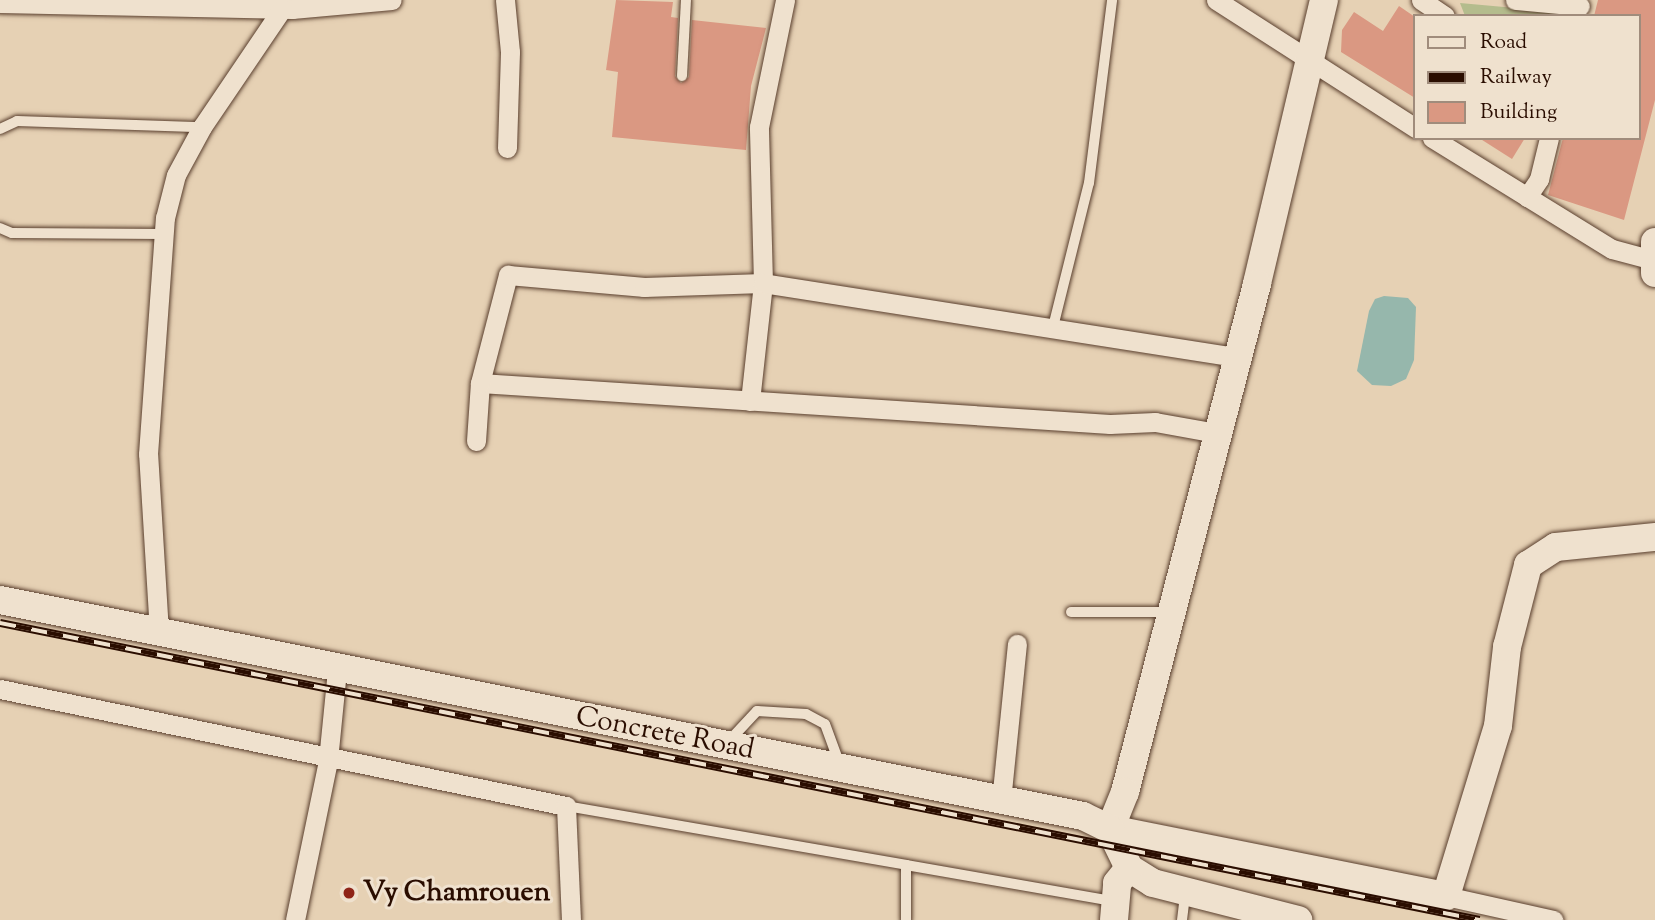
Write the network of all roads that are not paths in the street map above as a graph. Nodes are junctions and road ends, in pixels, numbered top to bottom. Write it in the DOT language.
graph roads {
  1 [pos="392,0"];
  2 [pos="505,0"];
  3 [pos="686,0"];
  4 [pos="785,0"];
  5 [pos="1112,0"];
  6 [pos="1216,0"];
  7 [pos="1324,0"];
  8 [pos="1421,0"];
  9 [pos="1514,0"];
  10 [pos="0,3"];
  11 [pos="169,3"];
  12 [pos="1580,7"];
  13 [pos="282,9"];
  14 [pos="1442,14"];
  15 [pos="1309,62"];
  16 [pos="682,76"];
  17 [pos="202,127"];
  18 [pos="1414,127"];
  19 [pos="0,129"];
  20 [pos="1435,140"];
  21 [pos="1549,140"];
  22 [pos="507,148"];
  23 [pos="1527,197"];
  24 [pos="0,228"];
  25 [pos="163,234"];
  26 [pos="1654,258"];
  27 [pos="763,283"];
  28 [pos="1053,327"];
  29 [pos="1238,357"];
  30 [pos="480,383"];
  31 [pos="751,401"];
  32 [pos="1217,433"];
  33 [pos="476,441"];
  34 [pos="1655,534"];
  35 [pos="0,600"];
  36 [pos="1071,612"];
  37 [pos="1170,612"];
  38 [pos="159,632"];
  39 [pos="1017,644"];
  40 [pos="337,670"];
  41 [pos="0,689"];
  42 [pos="726,746"];
  43 [pos="328,760"];
  44 [pos="841,769"];
  45 [pos="1001,801"];
  46 [pos="566,806"];
  47 [pos="1110,829"];
  48 [pos="906,865"];
  49 [pos="1129,868"];
  50 [pos="1446,896"];
  51 [pos="1183,907"];
  52 [pos="1114,910"];
  53 [pos="295,920"];
  54 [pos="571,920"];
  55 [pos="906,920"];
  56 [pos="1298,920"];
  57 [pos="1553,920"];
  1 -- 13 [label="street"];
  2 -- 22 [label="street"];
  3 -- 16 [label="lane"];
  4 -- 27 [label="street"];
  5 -- 28 [label="lane"];
  6 -- 15 [label="street"];
  7 -- 15 [label="street"];
  8 -- 14 [label="street"];
  9 -- 12 [label="street"];
  10 -- 11 [label="street"];
  11 -- 13 [label="street"];
  13 -- 17 [label="street"];
  15 -- 18 [label="street"];
  15 -- 29 [label="street"];
  17 -- 19 [label="lane"];
  17 -- 25 [label="street"];
  20 -- 23 [label="street"];
  21 -- 23 [label="street"];
  23 -- 26 [label="street"];
  24 -- 25 [label="lane"];
  25 -- 38 [label="street"];
  27 -- 28 [label="street"];
  27 -- 30 [label="street"];
  27 -- 31 [label="street"];
  28 -- 29 [label="street"];
  29 -- 32 [label="street"];
  30 -- 31 [label="street"];
  30 -- 33 [label="street"];
  31 -- 32 [label="street"];
  32 -- 37 [label="street"];
  34 -- 50 [label="street"];
  35 -- 38 [label="street, Concrete Road"];
  36 -- 37 [label="lane"];
  37 -- 47 [label="street"];
  38 -- 40 [label="street, Concrete Road"];
  39 -- 45 [label="street"];
  40 -- 42 [label="street, Concrete Road"];
  40 -- 43 [label="street"];
  41 -- 43 [label="street"];
  42 -- 44 [label="street, Concrete Road"];
  42 -- 44 [label="lane"];
  43 -- 46 [label="street"];
  43 -- 53 [label="street"];
  44 -- 45 [label="street, Concrete Road"];
  45 -- 47 [label="street, Concrete Road"];
  46 -- 48 [label="lane"];
  46 -- 54 [label="street"];
  47 -- 49 [label="street"];
  47 -- 50 [label="street, Concrete Road"];
  48 -- 52 [label="lane"];
  48 -- 55 [label="lane"];
  49 -- 51 [label="street"];
  49 -- 52 [label="street"];
  50 -- 57 [label="street"];
  51 -- 56 [label="street"];
}
